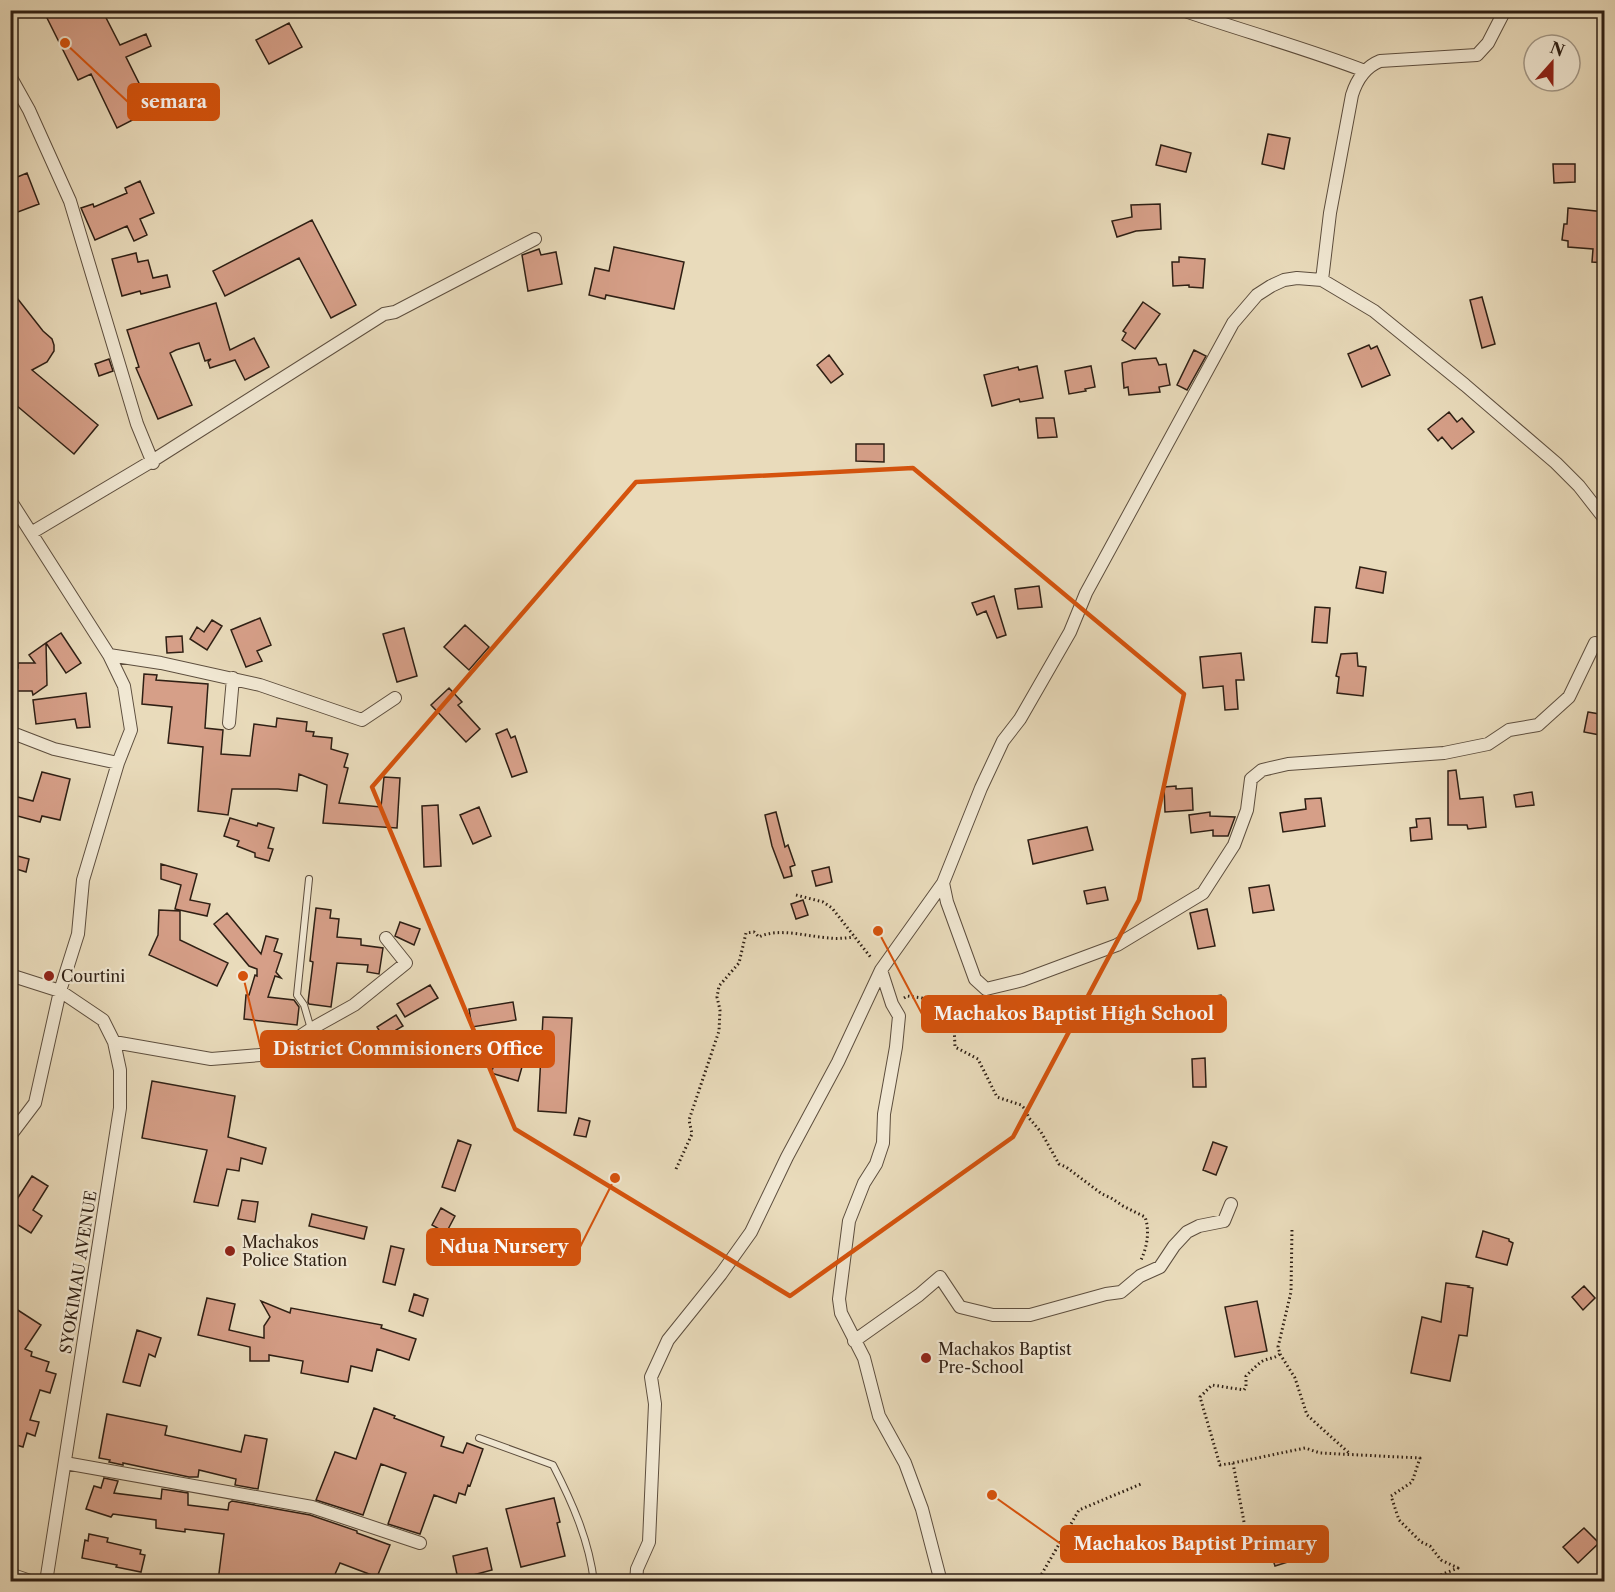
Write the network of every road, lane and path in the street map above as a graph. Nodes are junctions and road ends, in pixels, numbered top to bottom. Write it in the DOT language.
graph roads {
  1 [pos="1182,10"];
  2 [pos="1506,10"];
  3 [pos="1597,10"];
  4 [pos="1605,12"];
  5 [pos="1365,70"];
  6 [pos="10,76"];
  7 [pos="535,240"];
  8 [pos="1322,280"];
  9 [pos="152,462"];
  10 [pos="10,500"];
  11 [pos="1605,519"];
  12 [pos="32,533"];
  13 [pos="1595,643"];
  14 [pos="109,655"];
  15 [pos="233,678"];
  16 [pos="395,698"];
  17 [pos="229,723"];
  18 [pos="10,732"];
  19 [pos="118,763"];
  20 [pos="309,879"];
  21 [pos="943,883"];
  22 [pos="796,895"];
  23 [pos="386,938"];
  24 [pos="854,938"];
  25 [pos="881,970"];
  26 [pos="10,975"];
  27 [pos="60,991"];
  28 [pos="892,1004"];
  29 [pos="311,1029"];
  30 [pos="114,1042"];
  31 [pos="10,1136"];
  32 [pos="676,1168"];
  33 [pos="1231,1204"];
  34 [pos="1292,1228"];
  35 [pos="1138,1266"];
  36 [pos="854,1341"];
  37 [pos="1280,1354"];
  38 [pos="479,1438"];
  39 [pos="1350,1454"];
  40 [pos="65,1463"];
  41 [pos="1233,1463"];
  42 [pos="1141,1484"];
  43 [pos="1244,1522"];
  44 [pos="420,1543"];
  45 [pos="10,1574"];
  46 [pos="33,1581"];
  47 [pos="46,1581"];
  48 [pos="594,1581"];
  49 [pos="636,1581"];
  50 [pos="941,1581"];
  51 [pos="1037,1581"];
  52 [pos="1423,1581"];
  1 -- 5 [label="street"];
  2 -- 5 [label="street"];
  3 -- 4 [label="street"];
  5 -- 8 [label="street"];
  6 -- 9 [label="street"];
  7 -- 9 [label="street"];
  8 -- 11 [label="street"];
  8 -- 21 [label="street"];
  9 -- 12 [label="street"];
  10 -- 12 [label="street"];
  12 -- 14 [label="street"];
  13 -- 21 [label="street"];
  14 -- 15 [label="street"];
  14 -- 19 [label="street"];
  15 -- 16 [label="street"];
  15 -- 17 [label="street"];
  18 -- 19 [label="street"];
  19 -- 27 [label="street"];
  20 -- 29 [label="lane"];
  21 -- 25 [label="street"];
  22 -- 24 [label="path"];
  23 -- 29 [label="street"];
  24 -- 25 [label="path"];
  24 -- 32 [label="path"];
  25 -- 28 [label="street"];
  25 -- 49 [label="street"];
  26 -- 27 [label="street, SYOKIMAU AVENUE"];
  27 -- 30 [label="street, SYOKIMAU AVENUE"];
  27 -- 31 [label="street"];
  28 -- 35 [label="path"];
  28 -- 36 [label="street"];
  29 -- 30 [label="street"];
  30 -- 40 [label="street, SYOKIMAU AVENUE"];
  33 -- 36 [label="street"];
  34 -- 37 [label="path"];
  36 -- 50 [label="street"];
  37 -- 39 [label="path"];
  37 -- 41 [label="path"];
  38 -- 48 [label="lane"];
  39 -- 41 [label="path"];
  39 -- 52 [label="path"];
  40 -- 44 [label="street"];
  40 -- 47 [label="street, SYOKIMAU AVENUE"];
  41 -- 43 [label="path"];
  42 -- 51 [label="path"];
  45 -- 46 [label="street"];
}
